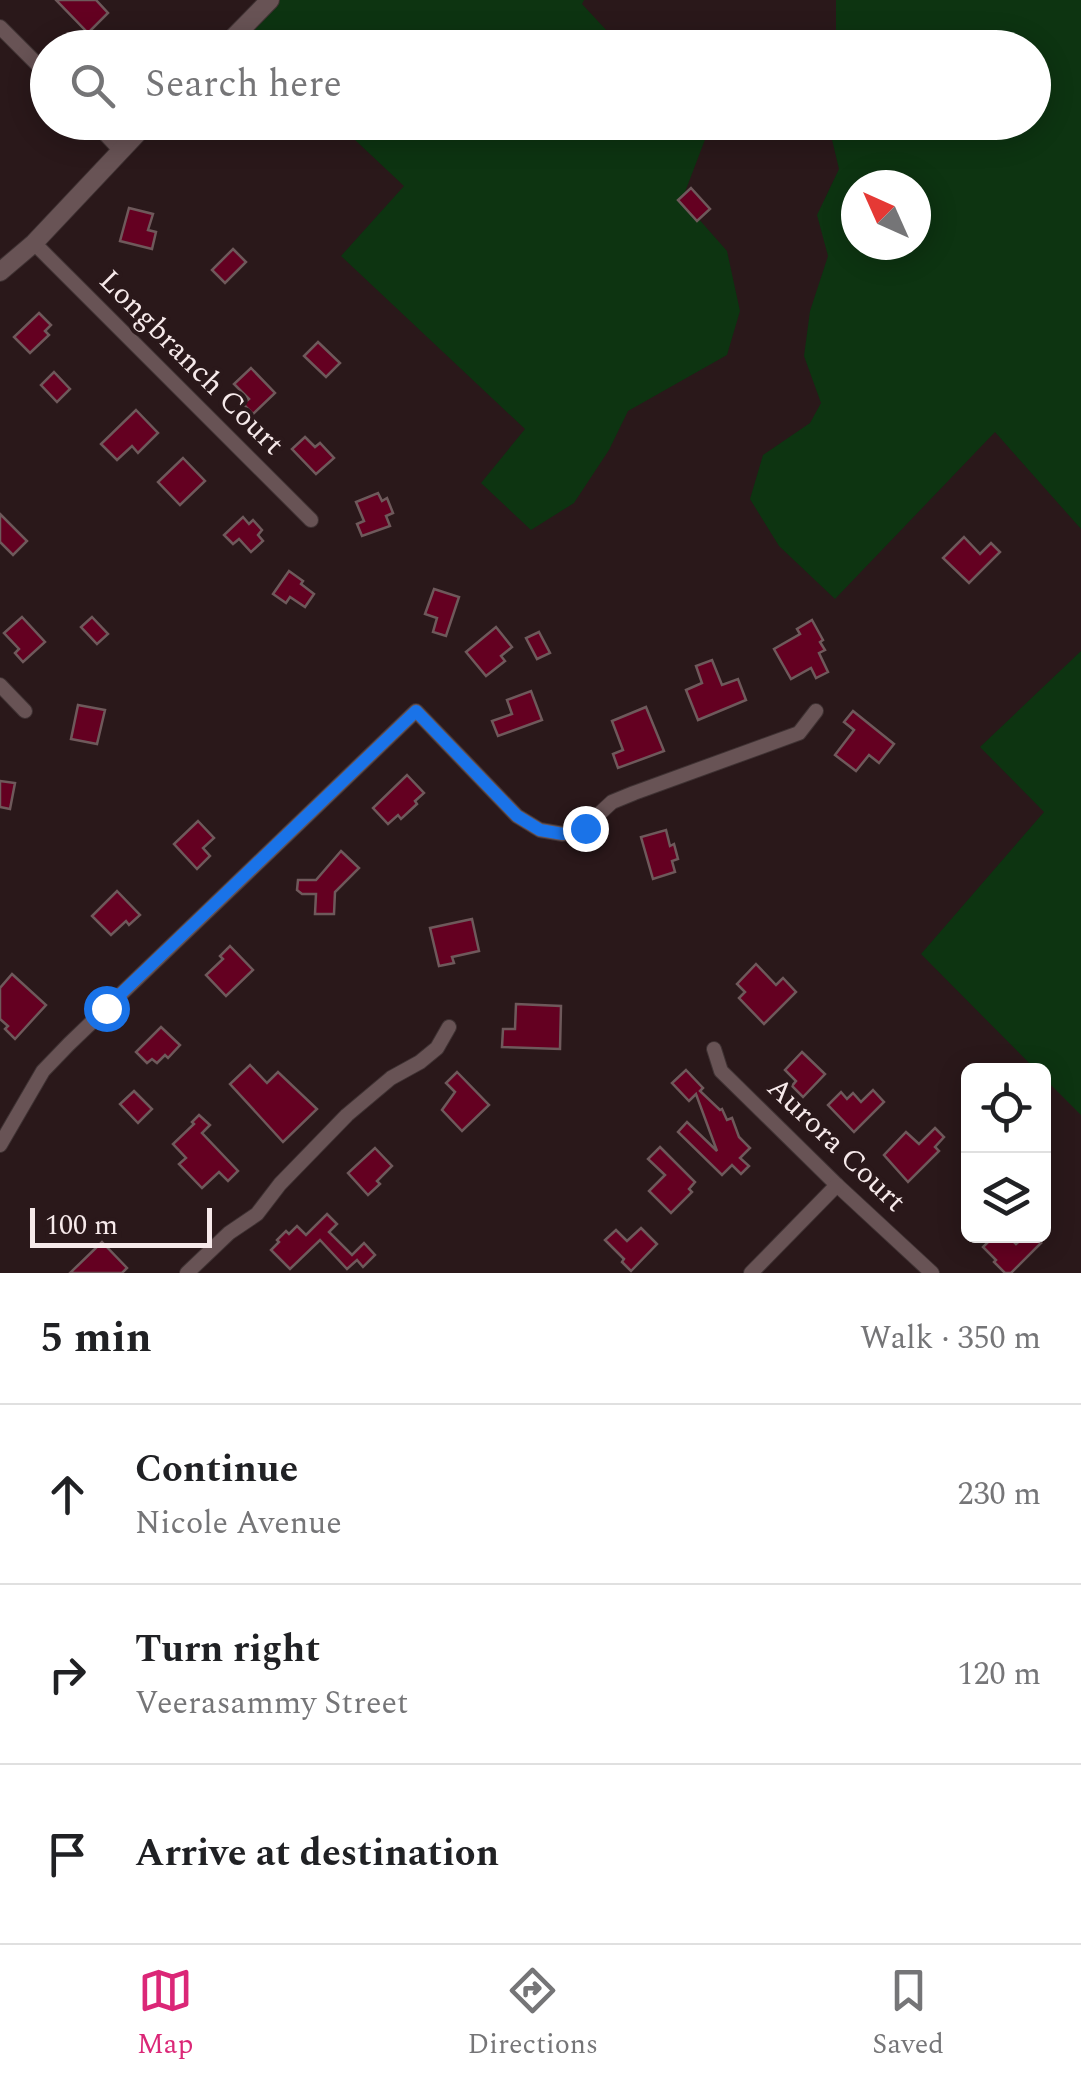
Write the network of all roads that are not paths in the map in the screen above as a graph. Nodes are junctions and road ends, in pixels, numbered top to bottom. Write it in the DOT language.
graph roads {
  1 [pos="270,0"];
  2 [pos="0,26"];
  3 [pos="241,30"];
  4 [pos="30,57"];
  5 [pos="111,140"];
  6 [pos="130,140"];
  7 [pos="120,150"];
  8 [pos="34,243"];
  9 [pos="0,272"];
  10 [pos="311,520"];
  11 [pos="0,686"];
  12 [pos="26,711"];
  13 [pos="816,711"];
  14 [pos="448,1027"];
  15 [pos="714,1049"];
  16 [pos="0,1145"];
  17 [pos="837,1185"];
  18 [pos="186,1273"];
  19 [pos="751,1273"];
  20 [pos="932,1273"];
  1 -- 3 [label="street"];
  2 -- 4 [label="street"];
  5 -- 7 [label="street"];
  6 -- 7 [label="street"];
  7 -- 8 [label="street"];
  8 -- 9 [label="street"];
  8 -- 10 [label="street, Longbranch Court"];
  11 -- 12 [label="street"];
  13 -- 16 [label="street"];
  14 -- 18 [label="street"];
  15 -- 17 [label="street, Aurora Court"];
  17 -- 19 [label="street"];
  17 -- 20 [label="street, Aurora Court"];
}
